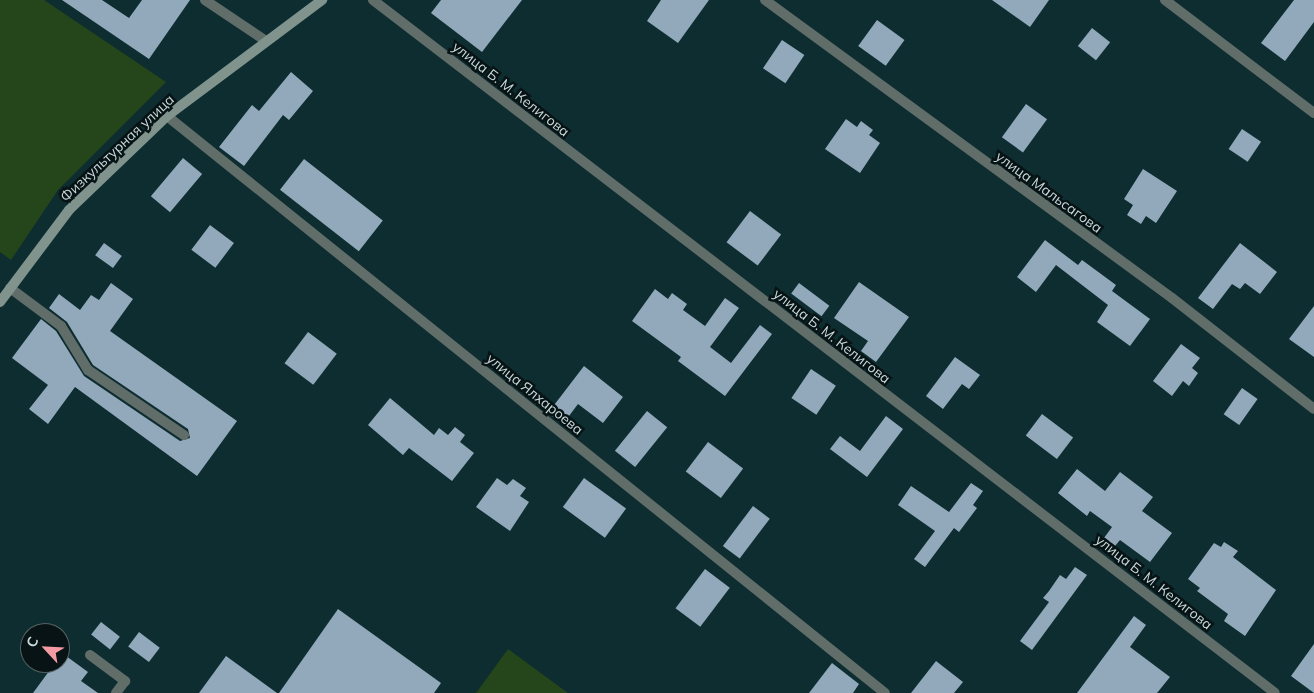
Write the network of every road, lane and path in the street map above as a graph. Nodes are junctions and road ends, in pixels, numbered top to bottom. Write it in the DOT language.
graph roads {
  1 [pos="205,0"];
  2 [pos="373,0"];
  3 [pos="765,0"];
  4 [pos="1165,0"];
  5 [pos="316,2"];
  6 [pos="266,41"];
  7 [pos="1314,113"];
  8 [pos="167,116"];
  9 [pos="10,288"];
  10 [pos="0,302"];
  11 [pos="1314,409"];
  12 [pos="184,435"];
  13 [pos="90,654"];
  14 [pos="116,693"];
  15 [pos="885,693"];
  16 [pos="1275,693"];
  1 -- 6 [label="street"];
  2 -- 16 [label="street, улица Б. М. Келигова"];
  3 -- 11 [label="street, улица Мальсагова"];
  4 -- 7 [label="street"];
  5 -- 6 [label="main road, Физкультурная улица"];
  6 -- 8 [label="main road, Физкультурная улица"];
  8 -- 9 [label="main road, Физкультурная улица"];
  8 -- 15 [label="street, улица Ялхароева"];
  9 -- 10 [label="main road, Физкультурная улица"];
  9 -- 12 [label="street"];
  13 -- 14 [label="street"];
}
